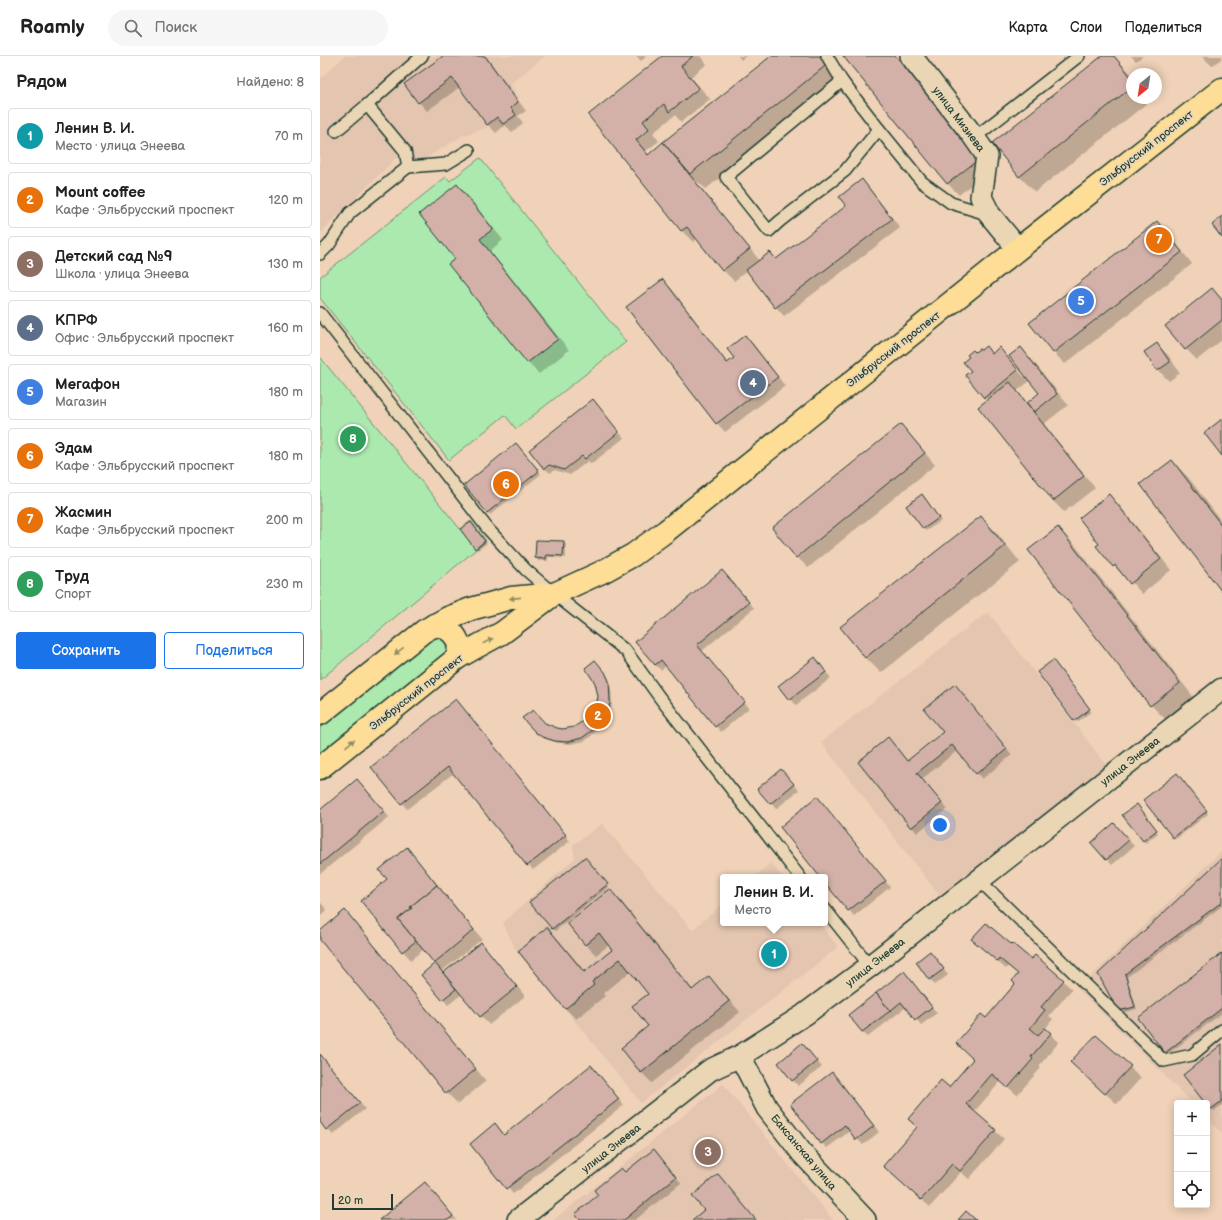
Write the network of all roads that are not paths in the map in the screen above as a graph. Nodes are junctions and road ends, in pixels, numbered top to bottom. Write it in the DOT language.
graph roads {
  1 [pos="422,56"];
  2 [pos="827,56"];
  3 [pos="911,56"];
  4 [pos="1079,56"];
  5 [pos="842,81"];
  6 [pos="1222,89"];
  7 [pos="367,105"];
  8 [pos="879,129"];
  9 [pos="336,131"];
  10 [pos="974,138"];
  11 [pos="469,150"];
  12 [pos="408,167"];
  13 [pos="990,215"];
  14 [pos="1018,249"];
  15 [pos="320,254"];
  16 [pos="320,313"];
  17 [pos="554,594"];
  18 [pos="434,625"];
  19 [pos="457,658"];
  20 [pos="1222,689"];
  21 [pos="320,714"];
  22 [pos="320,768"];
  23 [pos="798,874"];
  24 [pos="979,880"];
  25 [pos="828,913"];
  26 [pos="870,966"];
  27 [pos="1222,1030"];
  28 [pos="740,1056"];
  29 [pos="518,1220"];
  30 [pos="865,1220"];
  1 -- 7 [label="lane"];
  2 -- 5 [label="lane"];
  3 -- 10 [label="street, улица Мизиева"];
  4 -- 10 [label="lane"];
  5 -- 8 [label="lane"];
  5 -- 8 [label="lane"];
  6 -- 14 [label="main road, Эльбрусский проспект"];
  7 -- 9 [label="lane"];
  7 -- 12 [label="lane"];
  8 -- 13 [label="lane"];
  10 -- 13 [label="street, улица Мизиева"];
  11 -- 12 [label="lane"];
  12 -- 15 [label="lane"];
  13 -- 14 [label="street, улица Мизиева"];
  14 -- 17 [label="main road, Эльбрусский проспект"];
  16 -- 17 [label="lane"];
  17 -- 18 [label="main road, Эльбрусский проспект, one-way"];
  19 -- 17 [label="main road, Эльбрусский проспект, one-way"];
  17 -- 23 [label="lane"];
  18 -- 19 [label="main road"];
  18 -- 21 [label="main road, Эльбрусский проспект, one-way"];
  22 -- 19 [label="main road, Эльбрусский проспект, one-way"];
  20 -- 24 [label="street, улица Энеева"];
  24 -- 26 [label="street, улица Энеева"];
  24 -- 27 [label="lane"];
  25 -- 26 [label="lane"];
  26 -- 28 [label="street, улица Энеева"];
  28 -- 29 [label="street, улица Энеева"];
  28 -- 30 [label="street, Баксанская улица"];
}
